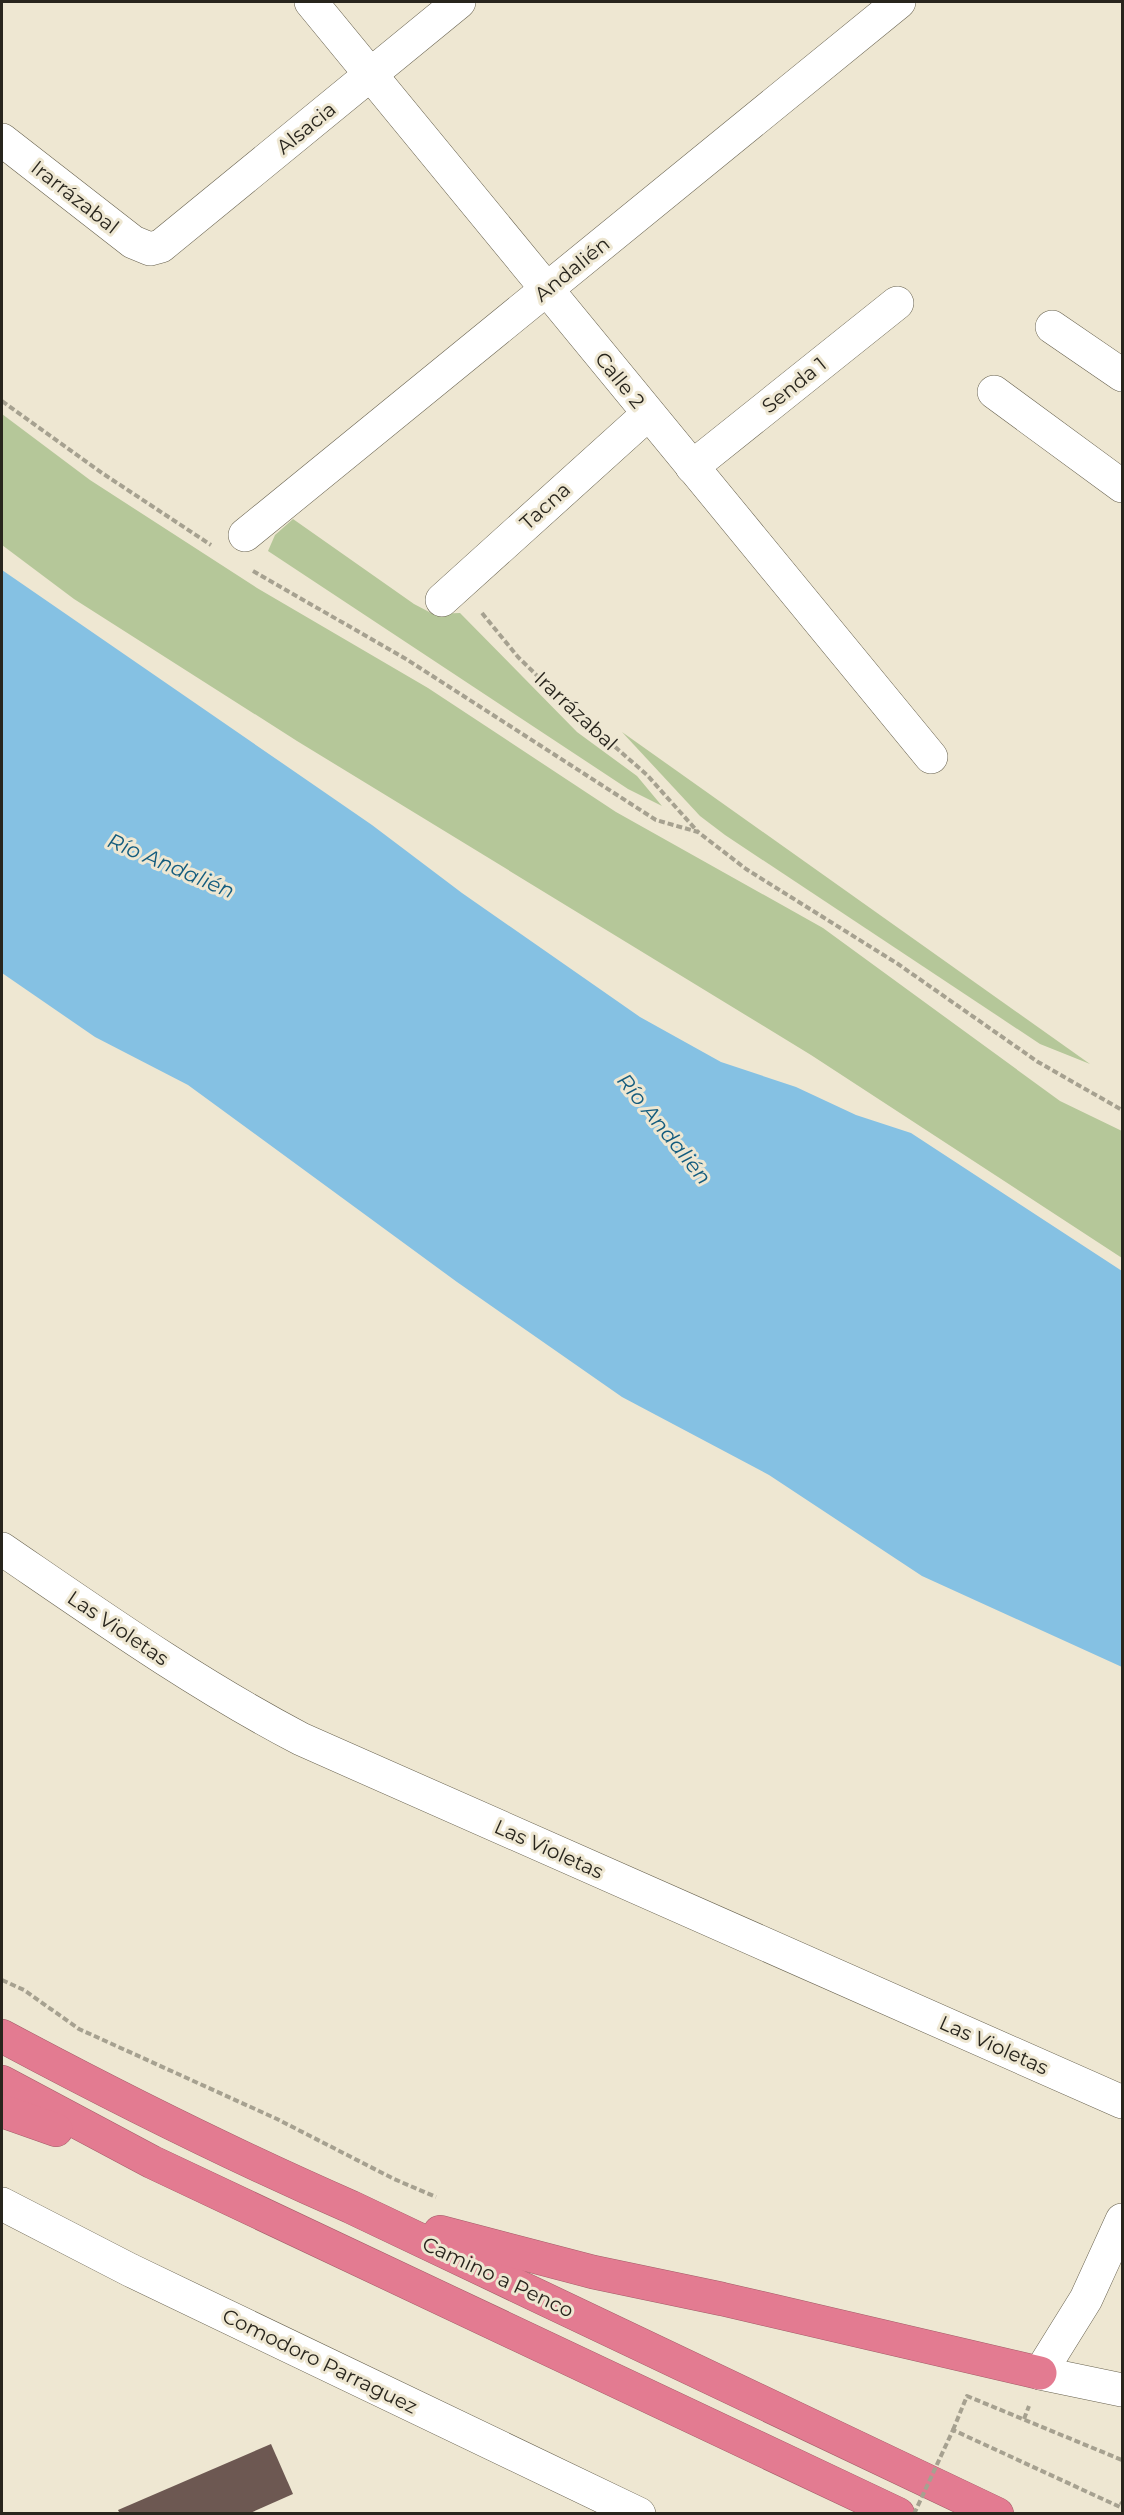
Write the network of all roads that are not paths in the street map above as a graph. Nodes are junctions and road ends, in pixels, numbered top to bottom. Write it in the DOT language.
graph roads {
  1 [pos="311,2"];
  2 [pos="459,2"];
  3 [pos="899,2"];
  4 [pos="370,76"];
  5 [pos="2,140"];
  6 [pos="150,249"];
  7 [pos="546,290"];
  8 [pos="897,303"];
  9 [pos="1052,327"];
  10 [pos="1122,375"];
  11 [pos="994,392"];
  12 [pos="648,414"];
  13 [pos="692,467"];
  14 [pos="1122,486"];
  15 [pos="245,550"];
  16 [pos="450,592"];
  17 [pos="931,757"];
  18 [pos="2,1549"];
  19 [pos="2,2036"];
  20 [pos="2,2082"];
  21 [pos="1122,2102"];
  22 [pos="2,2111"];
  23 [pos="152,2162"];
  24 [pos="2,2204"];
  25 [pos="351,2207"];
  26 [pos="1122,2220"];
  27 [pos="1040,2373"];
  28 [pos="1122,2390"];
  29 [pos="639,2514"];
  30 [pos="898,2514"];
  31 [pos="997,2514"];
  1 -- 4 [label="street, Calle 2"];
  2 -- 4 [label="street, Alsacia"];
  3 -- 7 [label="street, Andalién"];
  4 -- 6 [label="street, Alsacia"];
  4 -- 7 [label="street, Calle 2"];
  5 -- 6 [label="street, Irarrázabal"];
  7 -- 12 [label="street, Calle 2"];
  7 -- 15 [label="street, Andalién"];
  8 -- 13 [label="street, Senda 1"];
  9 -- 10 [label="street"];
  11 -- 14 [label="street"];
  12 -- 13 [label="street, Calle 2"];
  12 -- 16 [label="street, Tacna"];
  13 -- 17 [label="street, Calle 2"];
  18 -- 21 [label="street, Las Violetas"];
  19 -- 25 [label="highway, Camino a Penco"];
  20 -- 23 [label="highway"];
  22 -- 23 [label="highway"];
  23 -- 30 [label="highway"];
  24 -- 29 [label="street, Comodoro Parraguez"];
  25 -- 27 [label="highway"];
  25 -- 31 [label="highway, Camino a Penco"];
  26 -- 27 [label="street"];
  27 -- 28 [label="street"];
}
